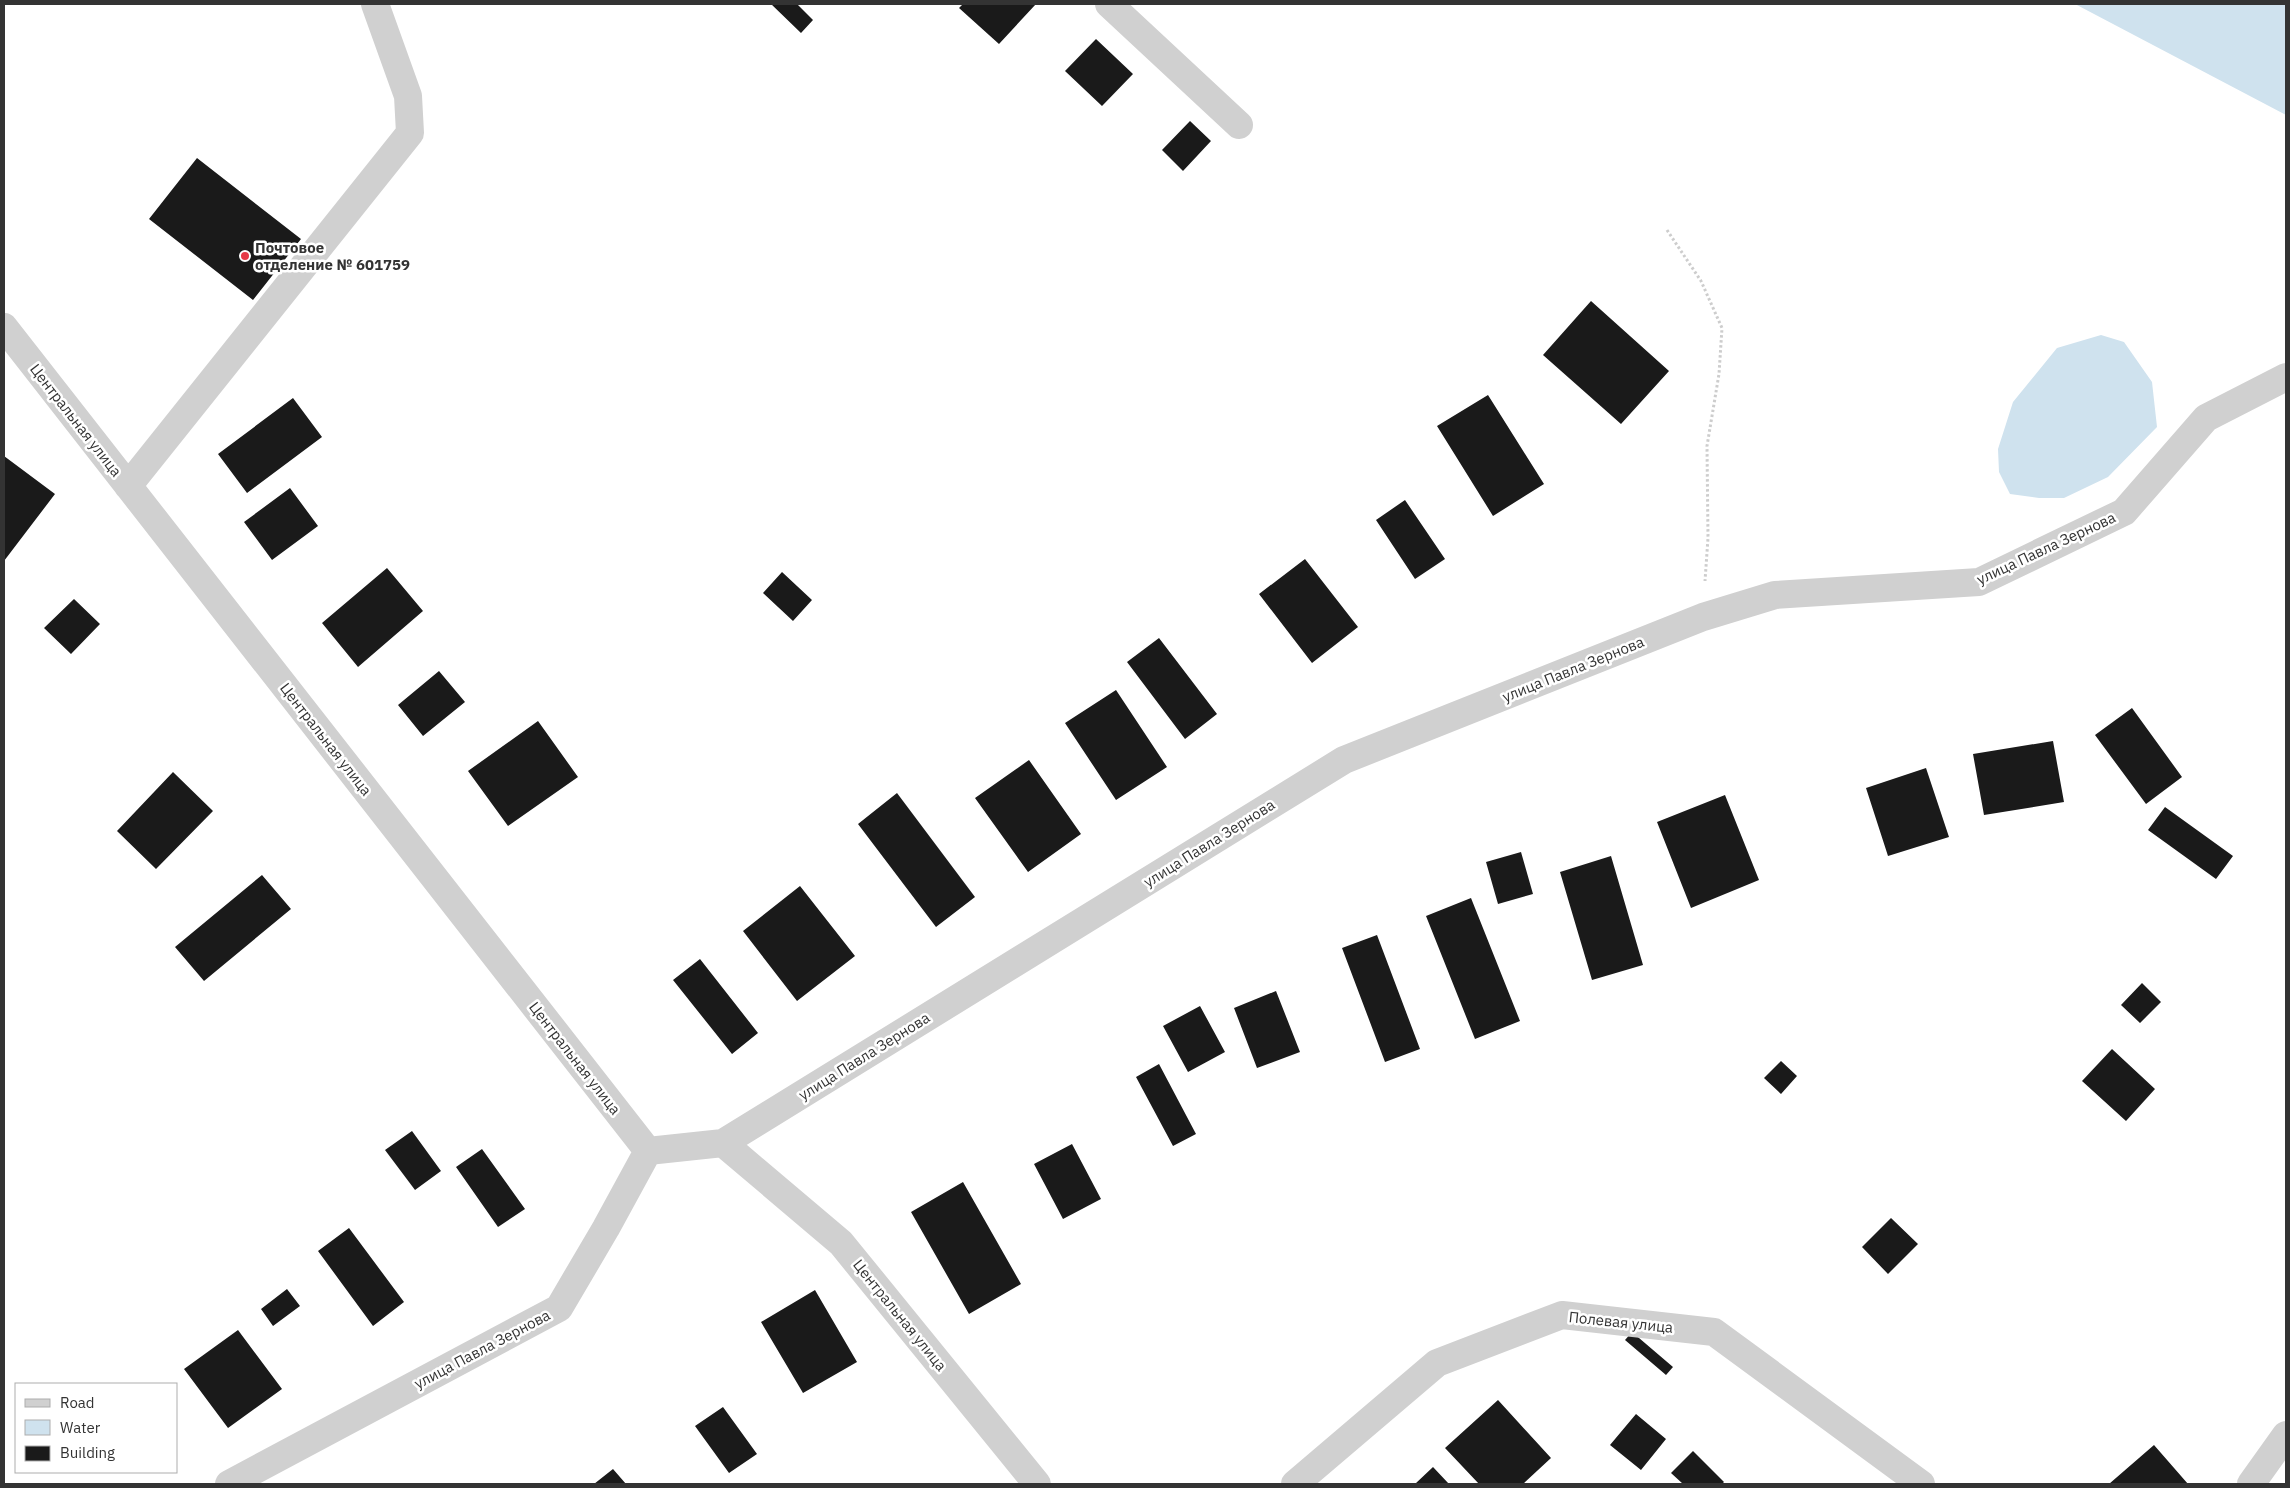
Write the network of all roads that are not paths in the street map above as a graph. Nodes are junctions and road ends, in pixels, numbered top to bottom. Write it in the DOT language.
graph roads {
  1 [pos="375,4"];
  2 [pos="1109,4"];
  3 [pos="1239,124"];
  4 [pos="4,327"];
  5 [pos="2286,377"];
  6 [pos="128,486"];
  7 [pos="723,1143"];
  8 [pos="648,1151"];
  9 [pos="2286,1435"];
  10 [pos="229,1484"];
  11 [pos="1037,1484"];
  12 [pos="1295,1484"];
  13 [pos="1921,1484"];
  14 [pos="2251,1484"];
  1 -- 6 [label="street"];
  2 -- 3 [label="street"];
  4 -- 6 [label="street, Центральная улица"];
  5 -- 7 [label="street, улица Павла Зернова"];
  6 -- 8 [label="street, Центральная улица"];
  7 -- 8 [label="street, улица Павла Зернова"];
  7 -- 11 [label="street, Центральная улица"];
  8 -- 10 [label="street, улица Павла Зернова"];
  9 -- 14 [label="street"];
  12 -- 13 [label="street, Полевая улица"];
}
